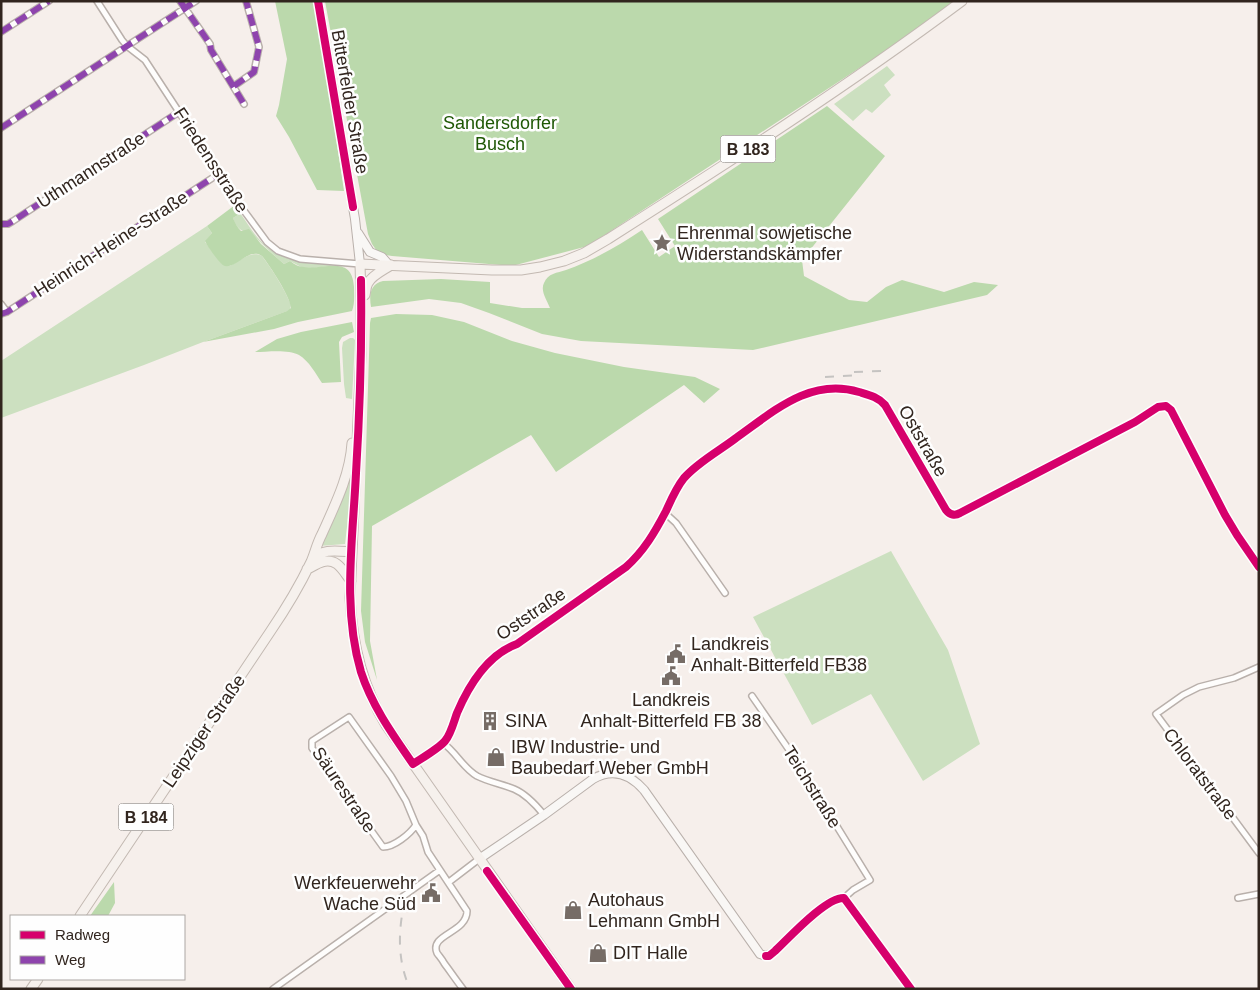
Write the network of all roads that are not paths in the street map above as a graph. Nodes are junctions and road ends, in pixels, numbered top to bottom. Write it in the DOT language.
graph roads {
  1 [pos="49,1"];
  2 [pos="97,1"];
  3 [pos="180,1"];
  4 [pos="196,1"];
  5 [pos="246,1"];
  6 [pos="318,1"];
  7 [pos="962,1"];
  8 [pos="185,8"];
  9 [pos="1,32"];
  10 [pos="127,46"];
  11 [pos="234,86"];
  12 [pos="244,104"];
  13 [pos="179,112"];
  14 [pos="1,128"];
  15 [pos="220,173"];
  16 [pos="1,224"];
  17 [pos="357,231"];
  18 [pos="360,264"];
  19 [pos="390,265"];
  20 [pos="361,302"];
  21 [pos="1,304"];
  22 [pos="4,313"];
  23 [pos="358,421"];
  24 [pos="665,513"];
  25 [pos="352,552"];
  26 [pos="310,564"];
  27 [pos="1259,567"];
  28 [pos="350,581"];
  29 [pos="725,593"];
  30 [pos="1259,667"];
  31 [pos="752,696"];
  32 [pos="443,743"];
  33 [pos="413,764"];
  34 [pos="544,815"];
  35 [pos="416,825"];
  36 [pos="1259,853"];
  37 [pos="479,859"];
  38 [pos="440,870"];
  39 [pos="448,882"];
  40 [pos="1259,894"];
  41 [pos="844,898"];
  42 [pos="1238,898"];
  43 [pos="81,915"];
  44 [pos="274,989"];
  45 [pos="463,989"];
  46 [pos="571,989"];
  47 [pos="911,989"];
  1 -- 9 [label="street"];
  2 -- 10 [label="street, Friedensstraße"];
  3 -- 8 [label="street"];
  4 -- 8 [label="street"];
  5 -- 11 [label="street"];
  6 -- 17 [label="street, Bitterfelder Straße"];
  7 -- 19 [label="main road, B 183"];
  8 -- 10 [label="street"];
  8 -- 11 [label="street"];
  10 -- 13 [label="street, Friedensstraße"];
  10 -- 14 [label="street"];
  11 -- 12 [label="street"];
  13 -- 15 [label="street, Friedensstraße"];
  13 -- 16 [label="street, Uthmannstraße"];
  15 -- 18 [label="street, Friedensstraße"];
  15 -- 22 [label="street, Heinrich-Heine-Straße"];
  17 -- 18 [label="street, Bitterfelder Straße"];
  17 -- 19 [label="street"];
  18 -- 19 [label="main road, B 183"];
  18 -- 20 [label="main road"];
  19 -- 20 [label="main road"];
  20 -- 23 [label="main road"];
  21 -- 22 [label="street"];
  23 -- 25 [label="main road"];
  23 -- 26 [label="main road, B 184"];
  24 -- 27 [label="street, Oststraße"];
  24 -- 29 [label="street"];
  24 -- 32 [label="street, Oststraße"];
  25 -- 26 [label="main road"];
  25 -- 28 [label="main road"];
  26 -- 28 [label="main road"];
  26 -- 43 [label="main road, Leipziger Straße / B 184"];
  28 -- 33 [label="main road"];
  30 -- 36 [label="street, Chloratstraße"];
  31 -- 41 [label="street, Teichstraße"];
  32 -- 33 [label="street, Oststraße"];
  32 -- 34 [label="street"];
  33 -- 37 [label="main road"];
  34 -- 37 [label="street"];
  34 -- 41 [label="street"];
  35 -- 35 [label="street, Säurestraße"];
  35 -- 38 [label="street, Säurestraße"];
  37 -- 39 [label="street"];
  37 -- 46 [label="main road"];
  38 -- 39 [label="street, Säurestraße"];
  38 -- 44 [label="street"];
  39 -- 45 [label="street, Säurestraße"];
  40 -- 42 [label="street"];
  41 -- 47 [label="street"];
}
